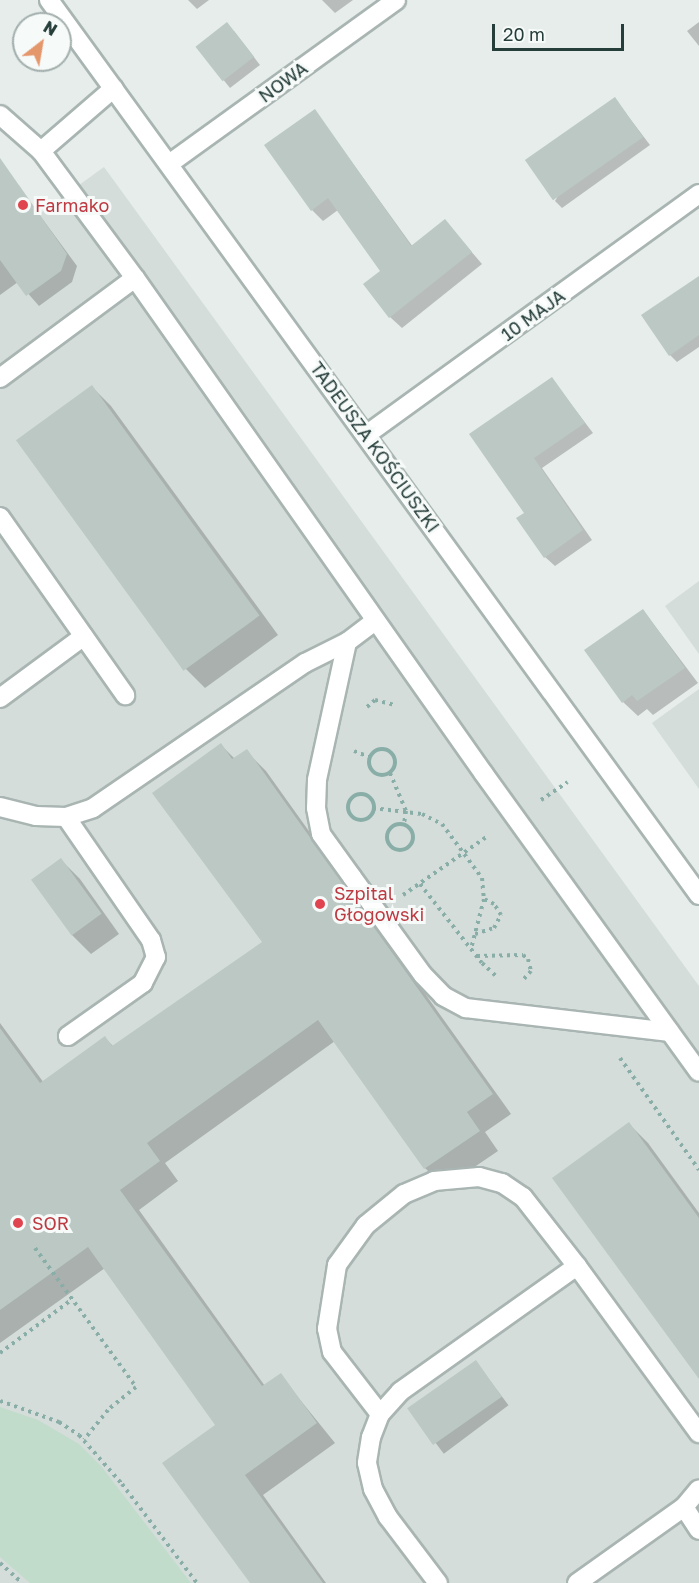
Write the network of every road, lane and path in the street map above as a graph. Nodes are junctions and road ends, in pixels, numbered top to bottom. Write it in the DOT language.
graph roads {
  1 [pos="49,0"];
  2 [pos="396,0"];
  3 [pos="114,88"];
  4 [pos="0,115"];
  5 [pos="41,151"];
  6 [pos="169,164"];
  7 [pos="699,194"];
  8 [pos="135,278"];
  9 [pos="0,378"];
  10 [pos="366,435"];
  11 [pos="0,517"];
  12 [pos="375,621"];
  13 [pos="84,636"];
  14 [pos="347,642"];
  15 [pos="125,695"];
  16 [pos="0,698"];
  17 [pos="401,710"];
  18 [pos="363,712"];
  19 [pos="352,740"];
  20 [pos="370,757"];
  21 [pos="390,773"];
  22 [pos="568,782"];
  23 [pos="0,807"];
  24 [pos="373,808"];
  25 [pos="406,811"];
  26 [pos="66,817"];
  27 [pos="515,818"];
  28 [pos="404,824"];
  29 [pos="484,825"];
  30 [pos="490,834"];
  31 [pos="497,844"];
  32 [pos="464,853"];
  33 [pos="420,884"];
  34 [pos="699,895"];
  35 [pos="484,899"];
  36 [pos="378,913"];
  37 [pos="475,934"];
  38 [pos="471,949"];
  39 [pos="477,956"];
  40 [pos="504,980"];
  41 [pos="513,983"];
  42 [pos="597,1024"];
  43 [pos="670,1032"];
  44 [pos="68,1036"];
  45 [pos="699,1071"];
  46 [pos="699,1170"];
  47 [pos="35,1248"];
  48 [pos="577,1266"];
  49 [pos="71,1300"];
  50 [pos="0,1353"];
  51 [pos="0,1401"];
  52 [pos="380,1414"];
  53 [pos="699,1433"];
  54 [pos="84,1440"];
  55 [pos="699,1490"];
  56 [pos="684,1507"];
  57 [pos="699,1530"];
  58 [pos="0,1563"];
  59 [pos="595,1576"];
  60 [pos="22,1583"];
  61 [pos="197,1583"];
  62 [pos="438,1583"];
  63 [pos="577,1583"];
  1 -- 3 [label="street, TADEUSZA KOŚCIUSZKI"];
  2 -- 6 [label="street, NOWA"];
  3 -- 5 [label="street"];
  3 -- 6 [label="street, TADEUSZA KOŚCIUSZKI"];
  4 -- 5 [label="street"];
  5 -- 8 [label="street"];
  6 -- 10 [label="street, TADEUSZA KOŚCIUSZKI"];
  7 -- 10 [label="street, 10 MAJA"];
  8 -- 9 [label="street"];
  8 -- 12 [label="street"];
  10 -- 34 [label="street, TADEUSZA KOŚCIUSZKI"];
  11 -- 13 [label="street"];
  12 -- 14 [label="street"];
  12 -- 27 [label="street"];
  13 -- 15 [label="street"];
  13 -- 16 [label="street"];
  14 -- 26 [label="street"];
  14 -- 36 [label="street"];
  17 -- 18 [label="path"];
  19 -- 20 [label="path"];
  20 -- 21 [label="path"];
  20 -- 21 [label="path"];
  21 -- 25 [label="path"];
  22 -- 27 [label="path"];
  23 -- 26 [label="street"];
  24 -- 24 [label="path"];
  24 -- 25 [label="path"];
  25 -- 28 [label="path"];
  25 -- 32 [label="path"];
  26 -- 44 [label="street"];
  27 -- 43 [label="street"];
  28 -- 28 [label="path"];
  29 -- 30 [label="path"];
  30 -- 31 [label="path"];
  30 -- 32 [label="path"];
  32 -- 33 [label="path"];
  32 -- 35 [label="path"];
  33 -- 36 [label="path"];
  33 -- 38 [label="path"];
  35 -- 37 [label="path"];
  35 -- 37 [label="path"];
  36 -- 42 [label="street"];
  37 -- 38 [label="path"];
  38 -- 39 [label="path"];
  39 -- 40 [label="path"];
  39 -- 41 [label="path"];
  42 -- 43 [label="street"];
  42 -- 46 [label="path"];
  43 -- 45 [label="street"];
  47 -- 49 [label="path"];
  48 -- 52 [label="street"];
  48 -- 52 [label="street"];
  48 -- 53 [label="street"];
  49 -- 50 [label="path"];
  49 -- 54 [label="path"];
  51 -- 54 [label="path"];
  52 -- 62 [label="street"];
  54 -- 61 [label="path"];
  55 -- 56 [label="street"];
  56 -- 57 [label="street"];
  56 -- 59 [label="street"];
  58 -- 60 [label="path"];
  59 -- 63 [label="street"];
}
